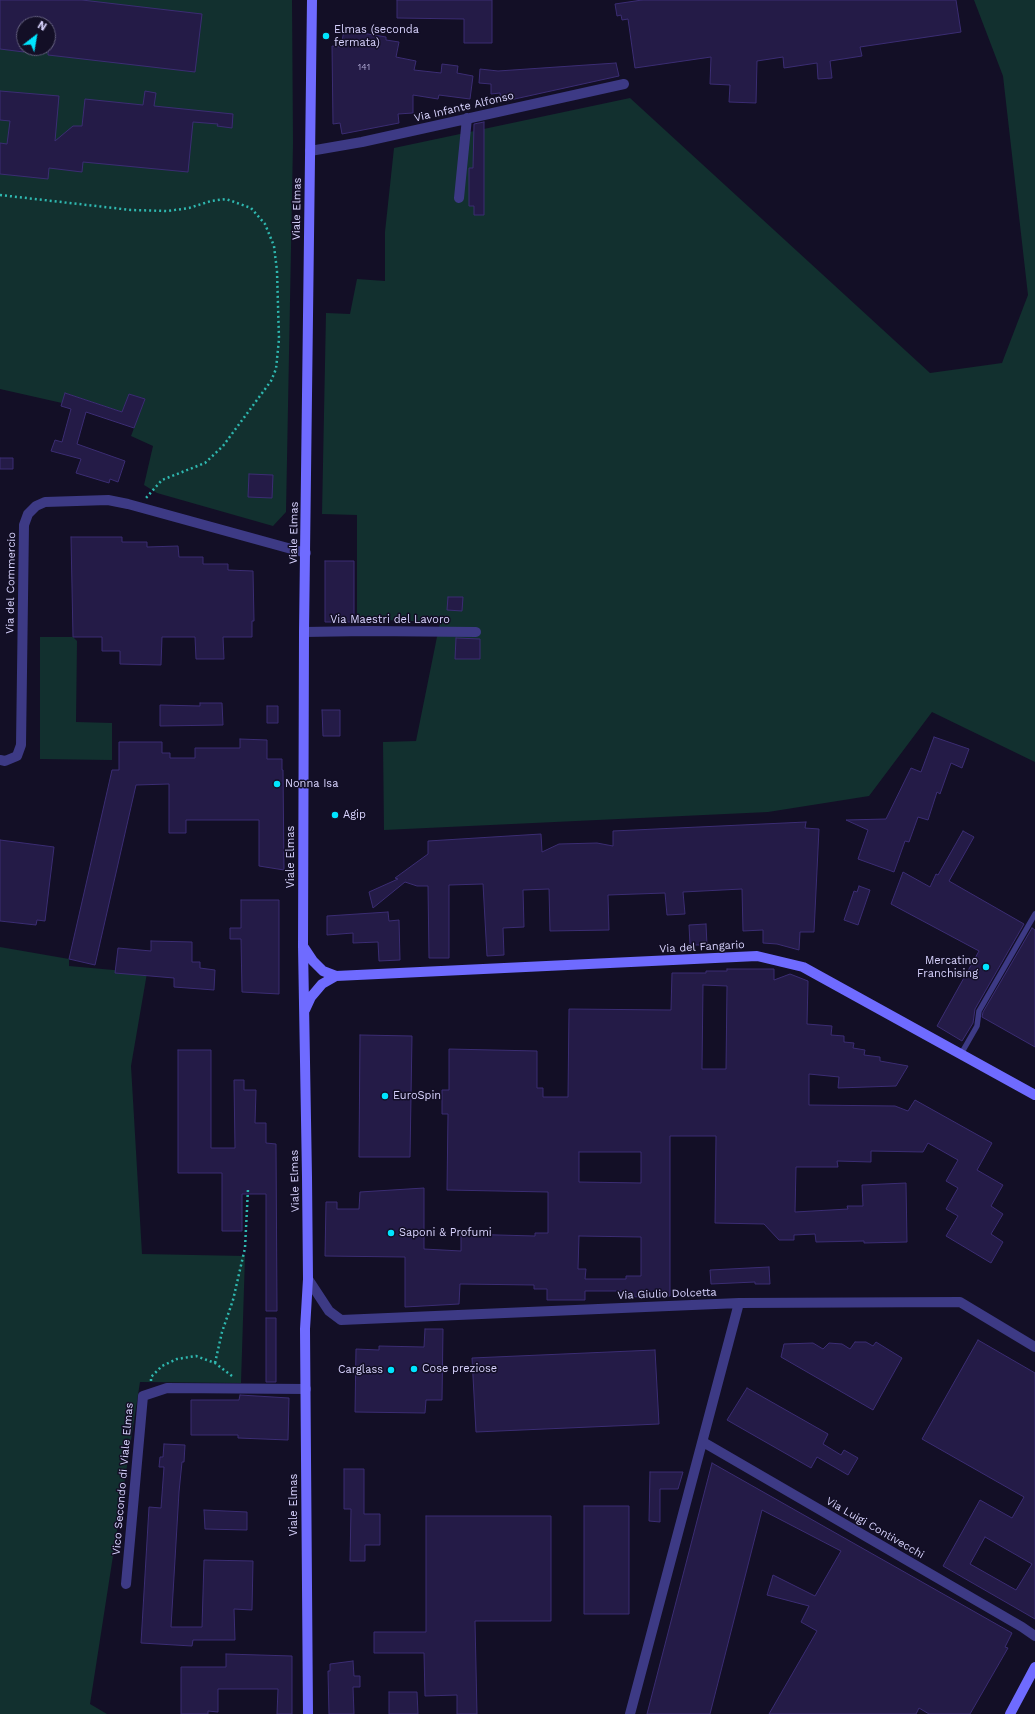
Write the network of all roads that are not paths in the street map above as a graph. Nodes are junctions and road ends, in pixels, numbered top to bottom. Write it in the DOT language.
graph roads {
  1 [pos="312,0"];
  2 [pos="624,84"];
  3 [pos="467,118"];
  4 [pos="310,151"];
  5 [pos="460,198"];
  6 [pos="306,553"];
  7 [pos="304,632"];
  8 [pos="476,632"];
  9 [pos="0,760"];
  10 [pos="1035,914"];
  11 [pos="303,946"];
  12 [pos="336,976"];
  13 [pos="303,1014"];
  14 [pos="961,1054"];
  15 [pos="1035,1095"];
  16 [pos="308,1279"];
  17 [pos="739,1303"];
  18 [pos="1035,1347"];
  19 [pos="306,1389"];
  20 [pos="703,1442"];
  21 [pos="126,1584"];
  22 [pos="1035,1636"];
  23 [pos="1035,1667"];
  24 [pos="308,1714"];
  25 [pos="630,1714"];
  26 [pos="1010,1714"];
  1 -- 4 [label="main road, Viale Elmas"];
  2 -- 3 [label="street, Via Infante Alfonso"];
  3 -- 4 [label="street, Via Infante Alfonso"];
  3 -- 5 [label="street"];
  4 -- 6 [label="main road, Viale Elmas"];
  6 -- 7 [label="main road, Viale Elmas"];
  6 -- 9 [label="street, Via del Commercio"];
  7 -- 8 [label="street, Via Maestri del Lavoro"];
  7 -- 11 [label="main road, Viale Elmas"];
  10 -- 14 [label="lane"];
  11 -- 12 [label="main road"];
  11 -- 13 [label="main road, Viale Elmas"];
  12 -- 13 [label="main road, Via del Fangario"];
  12 -- 14 [label="main road, Via del Fangario"];
  13 -- 16 [label="main road, Viale Elmas"];
  14 -- 15 [label="main road, Via del Fangario"];
  16 -- 17 [label="street, Via Giulio Dolcetta"];
  16 -- 19 [label="main road, Viale Elmas"];
  17 -- 18 [label="street, Via Giulio Dolcetta"];
  17 -- 20 [label="street"];
  19 -- 21 [label="street, Vico Secondo di Viale Elmas"];
  19 -- 24 [label="main road, Viale Elmas"];
  20 -- 22 [label="street, Via Luigi Contivecchi"];
  20 -- 25 [label="street"];
  23 -- 26 [label="main road"];
}
